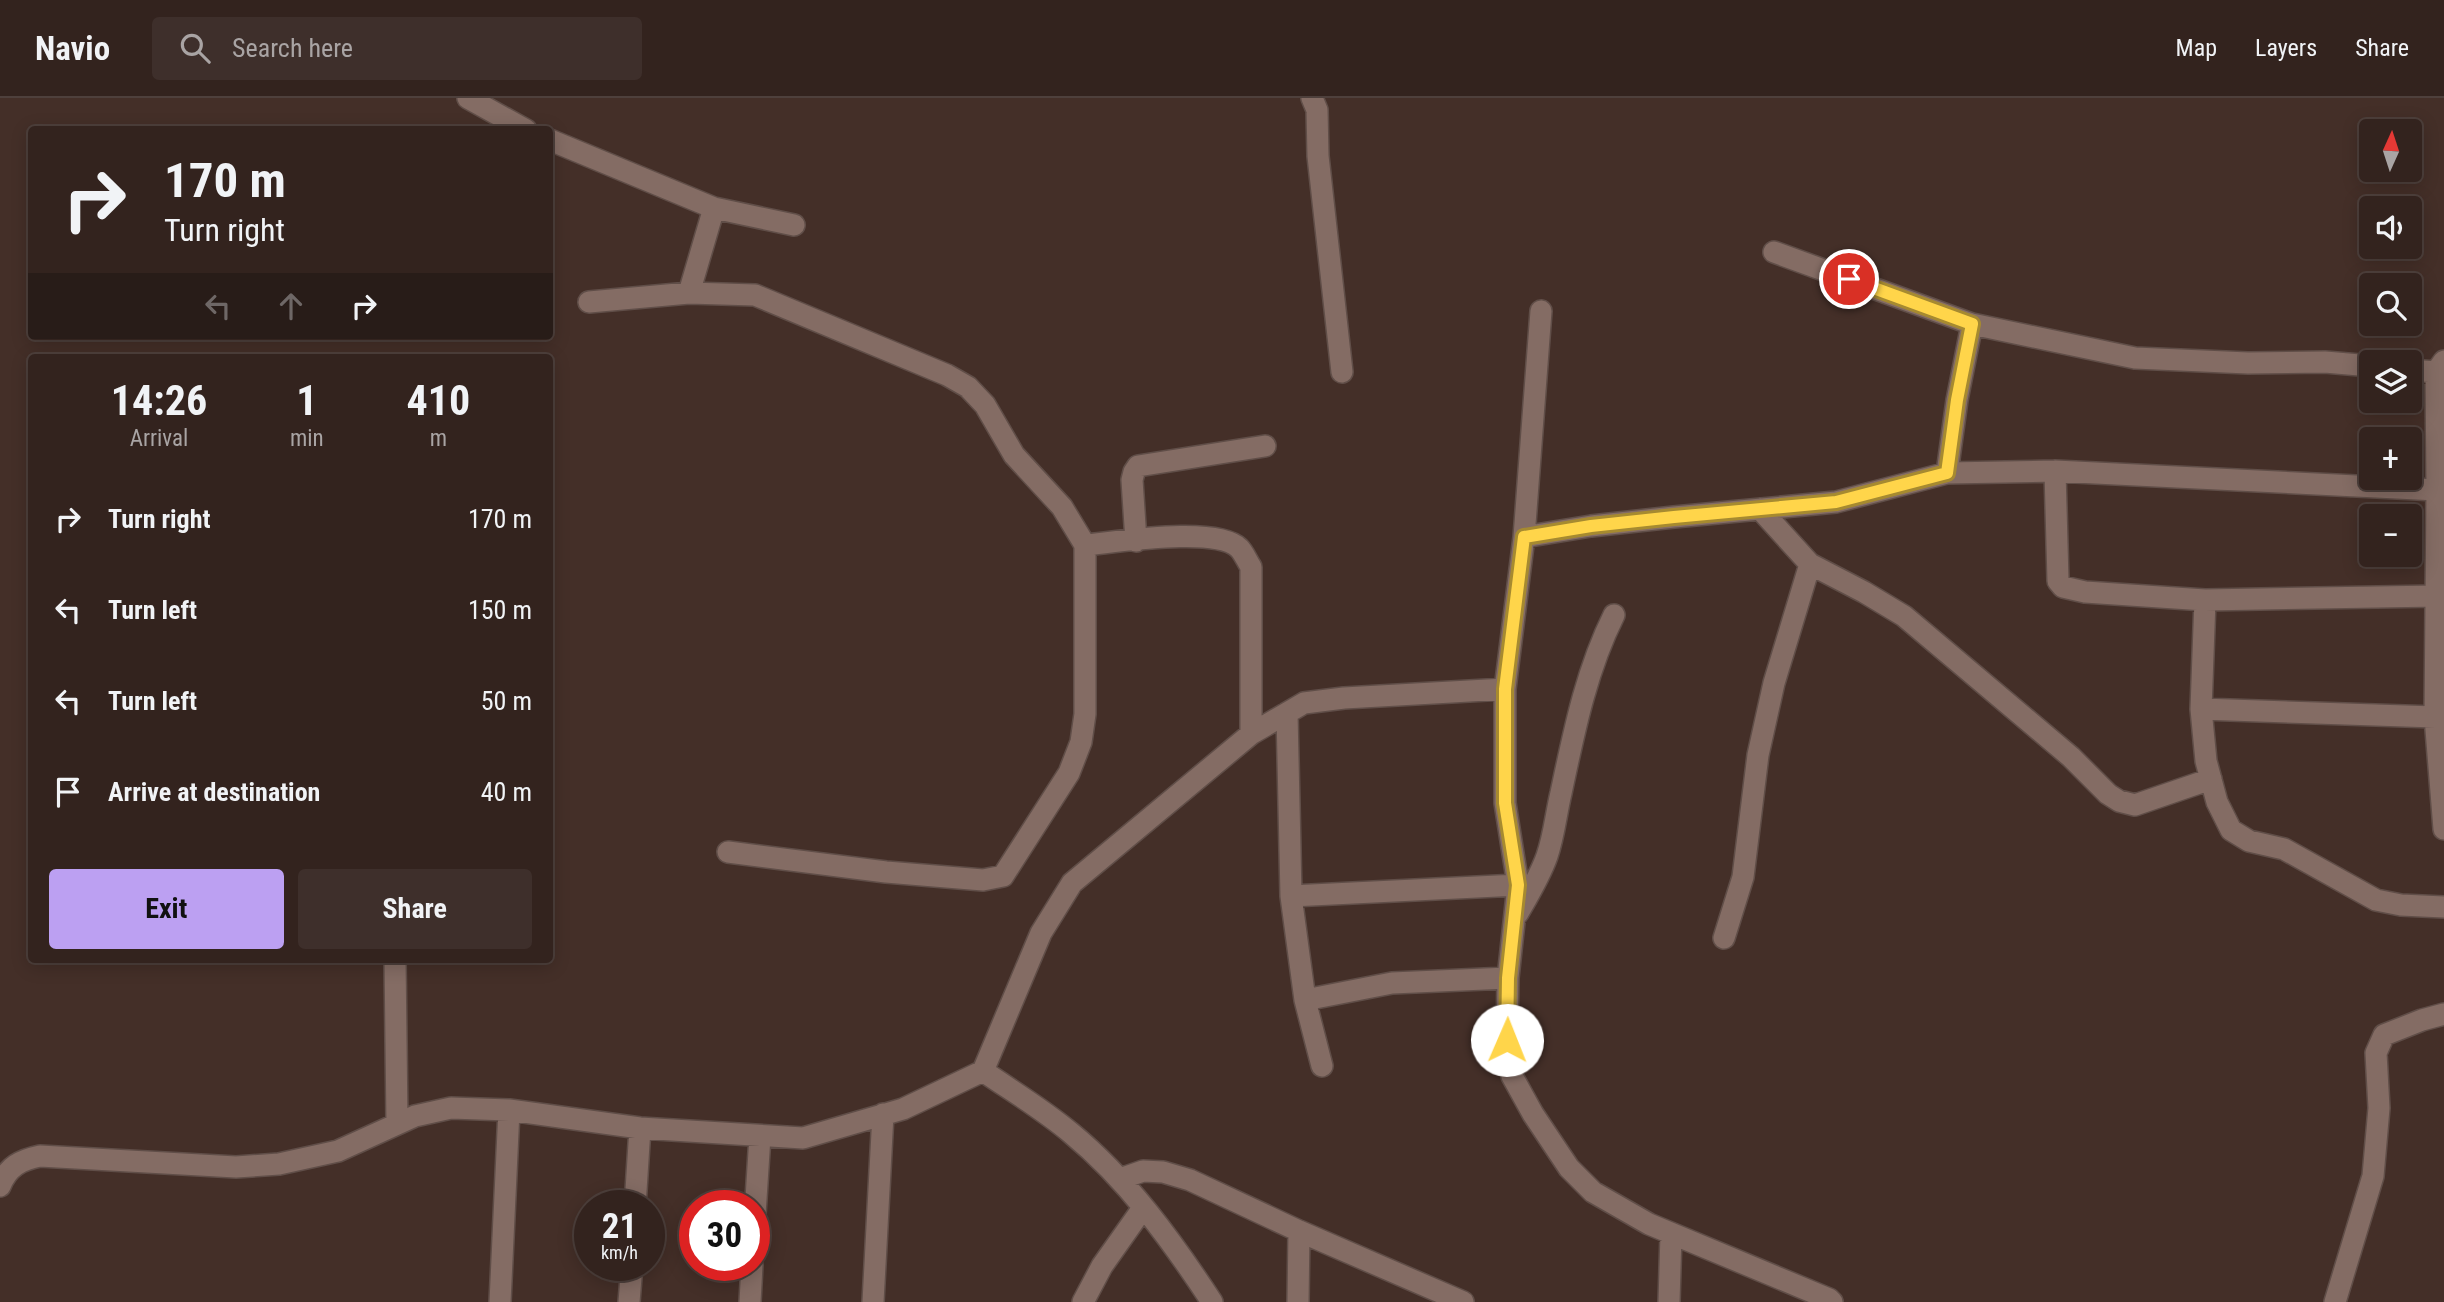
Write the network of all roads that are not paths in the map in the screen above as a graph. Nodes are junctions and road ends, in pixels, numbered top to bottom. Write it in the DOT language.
graph roads {
  1 [pos="468,98"];
  2 [pos="1312,98"];
  3 [pos="519,126"];
  4 [pos="553,141"];
  5 [pos="714,208"];
  6 [pos="794,225"];
  7 [pos="1774,251"];
  8 [pos="689,293"];
  9 [pos="589,302"];
  10 [pos="1541,311"];
  11 [pos="1972,324"];
  12 [pos="2359,365"];
  13 [pos="2440,367"];
  14 [pos="2422,369"];
  15 [pos="1342,372"];
  16 [pos="1265,446"];
  17 [pos="2055,471"];
  18 [pos="1947,473"];
  19 [pos="2437,490"];
  20 [pos="1760,509"];
  21 [pos="1524,537"];
  22 [pos="1136,541"];
  23 [pos="1085,545"];
  24 [pos="1810,564"];
  25 [pos="2440,585"];
  26 [pos="2205,600"];
  27 [pos="1614,615"];
  28 [pos="1505,689"];
  29 [pos="2200,709"];
  30 [pos="1287,713"];
  31 [pos="2435,717"];
  32 [pos="1251,734"];
  33 [pos="2441,743"];
  34 [pos="2211,779"];
  35 [pos="2444,829"];
  36 [pos="728,852"];
  37 [pos="1518,885"];
  38 [pos="1291,896"];
  39 [pos="2444,907"];
  40 [pos="1514,921"];
  41 [pos="1724,938"];
  42 [pos="396,963"];
  43 [pos="1508,978"];
  44 [pos="1305,999"];
  45 [pos="2444,1014"];
  46 [pos="1322,1066"];
  47 [pos="983,1071"];
  48 [pos="509,1110"];
  49 [pos="883,1114"];
  50 [pos="397,1123"];
  51 [pos="640,1129"];
  52 [pos="760,1136"];
  53 [pos="10,1161"];
  54 [pos="1120,1179"];
  55 [pos="0,1186"];
  56 [pos="636,1190"];
  57 [pos="757,1190"];
  58 [pos="1143,1208"];
  59 [pos="1299,1231"];
  60 [pos="1671,1234"];
  61 [pos="631,1281"];
  62 [pos="751,1281"];
  63 [pos="500,1302"];
  64 [pos="629,1302"];
  65 [pos="750,1302"];
  66 [pos="873,1302"];
  67 [pos="1083,1302"];
  68 [pos="1212,1302"];
  69 [pos="1298,1302"];
  70 [pos="1463,1302"];
  71 [pos="1669,1302"];
  72 [pos="1832,1302"];
  73 [pos="2335,1302"];
  1 -- 3 [label="street"];
  2 -- 15 [label="street"];
  4 -- 5 [label="street"];
  5 -- 6 [label="street"];
  5 -- 8 [label="street"];
  7 -- 11 [label="street"];
  8 -- 9 [label="street"];
  8 -- 23 [label="street"];
  10 -- 21 [label="street"];
  11 -- 12 [label="street"];
  11 -- 18 [label="street"];
  13 -- 14 [label="street"];
  13 -- 19 [label="street"];
  16 -- 22 [label="street"];
  17 -- 18 [label="street"];
  17 -- 19 [label="street"];
  17 -- 26 [label="street"];
  18 -- 20 [label="street"];
  19 -- 25 [label="street"];
  20 -- 21 [label="street"];
  20 -- 24 [label="street"];
  21 -- 28 [label="street"];
  22 -- 23 [label="street"];
  22 -- 32 [label="street"];
  23 -- 36 [label="street"];
  24 -- 34 [label="street"];
  24 -- 41 [label="street"];
  25 -- 26 [label="street"];
  25 -- 31 [label="street"];
  26 -- 29 [label="street"];
  27 -- 40 [label="street"];
  28 -- 30 [label="street"];
  28 -- 37 [label="street"];
  29 -- 31 [label="street"];
  29 -- 34 [label="street"];
  30 -- 32 [label="street"];
  30 -- 38 [label="street"];
  31 -- 33 [label="street"];
  32 -- 47 [label="street"];
  33 -- 35 [label="street"];
  34 -- 39 [label="street"];
  37 -- 38 [label="street"];
  37 -- 40 [label="street"];
  38 -- 44 [label="street"];
  40 -- 43 [label="street"];
  42 -- 50 [label="street"];
  43 -- 44 [label="street"];
  43 -- 60 [label="street"];
  44 -- 46 [label="street"];
  45 -- 73 [label="street"];
  47 -- 49 [label="street"];
  47 -- 54 [label="street"];
  48 -- 50 [label="street"];
  48 -- 51 [label="street"];
  48 -- 63 [label="street"];
  49 -- 52 [label="street"];
  49 -- 66 [label="street"];
  50 -- 53 [label="street"];
  51 -- 52 [label="street"];
  51 -- 56 [label="street"];
  52 -- 57 [label="street"];
  53 -- 55 [label="street"];
  54 -- 58 [label="street"];
  54 -- 59 [label="street"];
  58 -- 67 [label="street"];
  58 -- 68 [label="street"];
  59 -- 69 [label="street"];
  59 -- 70 [label="street"];
  60 -- 71 [label="street"];
  60 -- 72 [label="street"];
  61 -- 64 [label="street"];
  62 -- 65 [label="street"];
}
